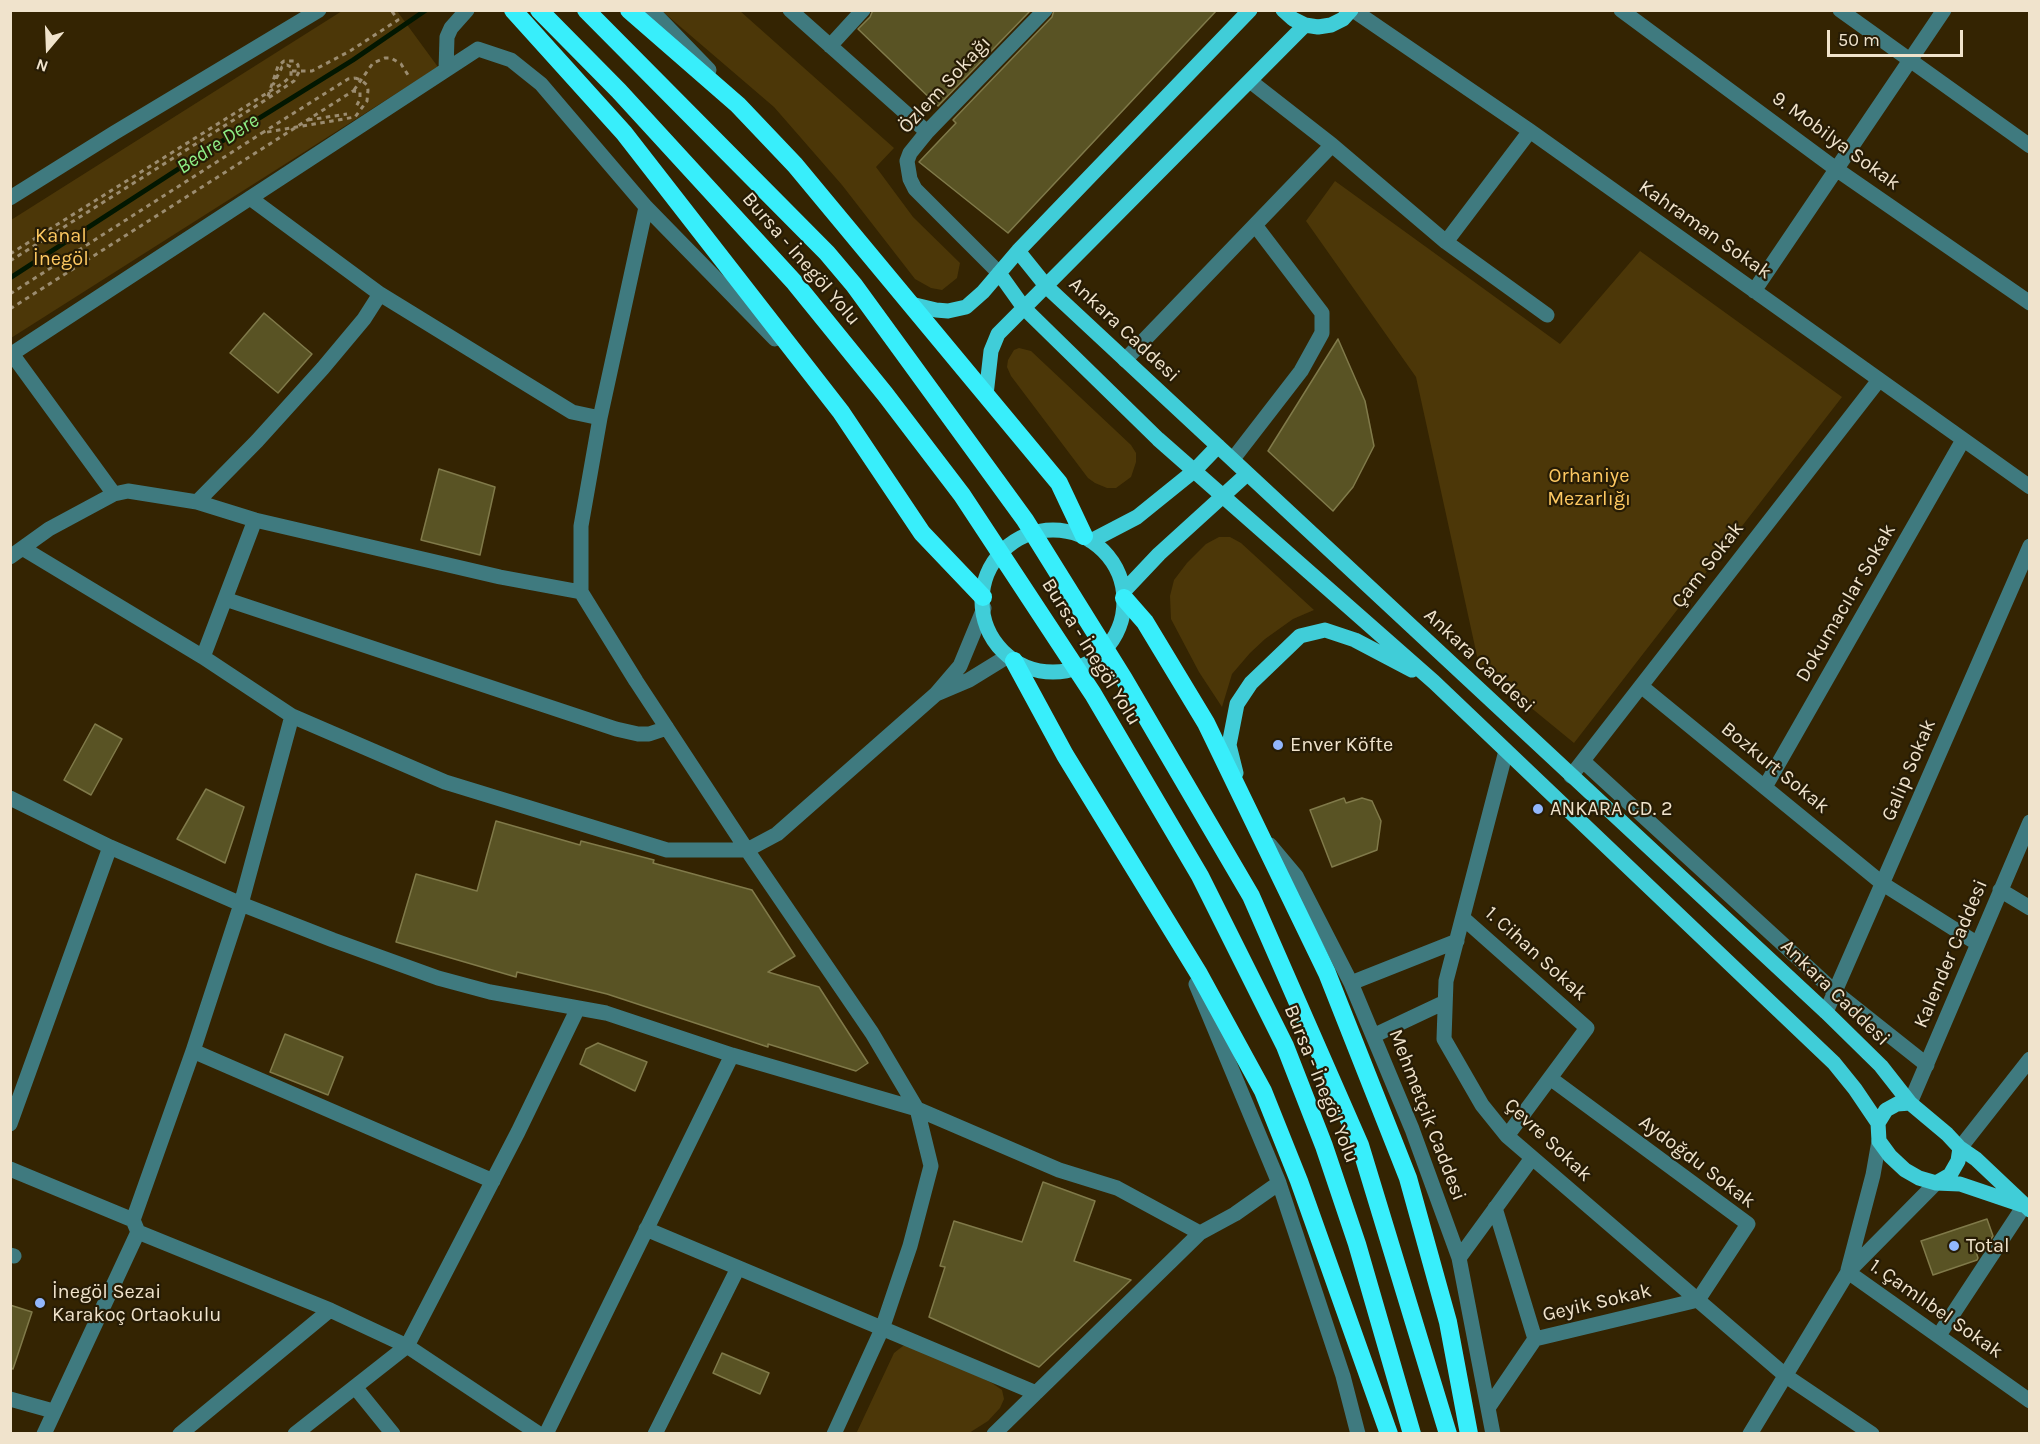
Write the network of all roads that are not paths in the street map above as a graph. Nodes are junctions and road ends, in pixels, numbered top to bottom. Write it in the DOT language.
graph roads {
  1 [pos="320,10"];
  2 [pos="467,10"];
  3 [pos="513,10"];
  4 [pos="539,10"];
  5 [pos="586,10"];
  6 [pos="629,10"];
  7 [pos="651,10"];
  8 [pos="790,10"];
  9 [pos="863,10"];
  10 [pos="1045,10"];
  11 [pos="1250,10"];
  12 [pos="1283,10"];
  13 [pos="1352,10"];
  14 [pos="1621,10"];
  15 [pos="1840,10"];
  16 [pos="1944,10"];
  17 [pos="1305,25"];
  18 [pos="830,46"];
  19 [pos="1909,61"];
  20 [pos="446,70"];
  21 [pos="1250,81"];
  22 [pos="725,94"];
  23 [pos="1530,131"];
  24 [pos="927,132"];
  25 [pos="1332,145"];
  26 [pos="2030,146"];
  27 [pos="1836,169"];
  28 [pos="10,198"];
  29 [pos="250,198"];
  30 [pos="646,207"];
  31 [pos="1255,225"];
  32 [pos="1446,242"];
  33 [pos="1018,251"];
  34 [pos="999,273"];
  35 [pos="1047,287"];
  36 [pos="1754,291"];
  37 [pos="380,294"];
  38 [pos="2030,303"];
  39 [pos="911,304"];
  40 [pos="1024,308"];
  41 [pos="1547,315"];
  42 [pos="11,354"];
  43 [pos="1125,360"];
  44 [pos="1879,380"];
  45 [pos="821,386"];
  46 [pos="986,395"];
  47 [pos="600,418"];
  48 [pos="1963,440"];
  49 [pos="1218,446"];
  50 [pos="1233,459"];
  51 [pos="1194,471"];
  52 [pos="1247,474"];
  53 [pos="2030,487"];
  54 [pos="114,494"];
  55 [pos="1224,497"];
  56 [pos="197,502"];
  57 [pos="255,520"];
  58 [pos="1088,539"];
  59 [pos="2030,546"];
  60 [pos="24,549"];
  61 [pos="10,557"];
  62 [pos="581,592"];
  63 [pos="1124,595"];
  64 [pos="225,599"];
  65 [pos="983,603"];
  66 [pos="203,657"];
  67 [pos="1011,659"];
  68 [pos="1434,682"];
  69 [pos="1641,686"];
  70 [pos="936,694"];
  71 [pos="292,716"];
  72 [pos="667,728"];
  73 [pos="1506,751"];
  74 [pos="1583,761"];
  75 [pos="1571,776"];
  76 [pos="1766,787"];
  77 [pos="1241,793"];
  78 [pos="10,798"];
  79 [pos="2030,822"];
  80 [pos="1262,836"];
  81 [pos="110,847"];
  82 [pos="747,850"];
  83 [pos="1882,884"];
  84 [pos="2001,891"];
  85 [pos="241,904"];
  86 [pos="2030,909"];
  87 [pos="1463,918"];
  88 [pos="1178,940"];
  89 [pos="1457,941"];
  90 [pos="1978,944"];
  91 [pos="1351,982"];
  92 [pos="1835,992"];
  93 [pos="1445,1002"];
  94 [pos="578,1008"];
  95 [pos="1826,1012"];
  96 [pos="1375,1035"];
  97 [pos="192,1051"];
  98 [pos="732,1055"];
  99 [pos="2030,1059"];
  100 [pos="1927,1065"];
  101 [pos="1550,1078"];
  102 [pos="1911,1103"];
  103 [pos="917,1109"];
  104 [pos="1878,1123"];
  105 [pos="10,1124"];
  106 [pos="1507,1136"];
  107 [pos="1879,1140"];
  108 [pos="1960,1148"];
  109 [pos="1532,1158"];
  110 [pos="10,1169"];
  111 [pos="493,1181"];
  112 [pos="1279,1183"];
  113 [pos="1936,1183"];
  114 [pos="1495,1208"];
  115 [pos="2027,1208"];
  116 [pos="136,1226"];
  117 [pos="645,1229"];
  118 [pos="1200,1233"];
  119 [pos="1459,1258"];
  120 [pos="738,1268"];
  121 [pos="1848,1272"];
  122 [pos="1698,1300"];
  123 [pos="330,1310"];
  124 [pos="882,1329"];
  125 [pos="1939,1335"];
  126 [pos="1535,1339"];
  127 [pos="407,1346"];
  128 [pos="1786,1376"];
  129 [pos="355,1387"];
  130 [pos="1036,1393"];
  131 [pos="10,1399"];
  132 [pos="2030,1401"];
  133 [pos="1488,1408"];
  134 [pos="53,1412"];
  135 [pos="44,1434"];
  136 [pos="180,1434"];
  137 [pos="295,1434"];
  138 [pos="393,1434"];
  139 [pos="539,1434"];
  140 [pos="546,1434"];
  141 [pos="655,1434"];
  142 [pos="834,1434"];
  143 [pos="994,1434"];
  144 [pos="1358,1434"];
  145 [pos="1389,1434"];
  146 [pos="1412,1434"];
  147 [pos="1448,1434"];
  148 [pos="1469,1434"];
  149 [pos="1492,1434"];
  150 [pos="1750,1434"];
  151 [pos="1872,1434"];
  1 -- 28 [label="street"];
  2 -- 20 [label="street"];
  3 -- 45 [label="highway"];
  4 -- 146 [label="highway, Bursa - İnegöl Yolu"];
  5 -- 147 [label="highway, Bursa - İnegöl Yolu"];
  6 -- 22 [label="highway"];
  7 -- 22 [label="street"];
  8 -- 18 [label="street"];
  9 -- 18 [label="street"];
  10 -- 24 [label="street, Özlem Sokağı"];
  11 -- 33 [label="main road"];
  12 -- 17 [label="main road"];
  13 -- 17 [label="main road"];
  13 -- 23 [label="street, Kahraman Sokak"];
  14 -- 27 [label="street, 9. Mobilya Sokak"];
  15 -- 19 [label="street"];
  16 -- 19 [label="street"];
  17 -- 21 [label="main road"];
  18 -- 24 [label="street"];
  19 -- 26 [label="street"];
  19 -- 27 [label="street"];
  20 -- 29 [label="street"];
  20 -- 30 [label="street"];
  21 -- 25 [label="street"];
  21 -- 35 [label="main road"];
  22 -- 39 [label="highway"];
  23 -- 32 [label="street"];
  23 -- 36 [label="street, Kahraman Sokak"];
  24 -- 34 [label="street, Özlem Sokağı"];
  25 -- 31 [label="street"];
  25 -- 32 [label="street"];
  27 -- 36 [label="street"];
  27 -- 38 [label="street, 9. Mobilya Sokak"];
  29 -- 37 [label="street"];
  29 -- 42 [label="street"];
  30 -- 45 [label="street"];
  30 -- 47 [label="street"];
  31 -- 43 [label="street"];
  31 -- 50 [label="street"];
  32 -- 41 [label="street"];
  33 -- 34 [label="main road"];
  33 -- 35 [label="main road, Ankara Caddesi"];
  34 -- 39 [label="main road"];
  34 -- 40 [label="main road"];
  35 -- 40 [label="main road"];
  35 -- 43 [label="main road, Ankara Caddesi"];
  36 -- 44 [label="street, Kahraman Sokak"];
  37 -- 47 [label="street"];
  37 -- 56 [label="street"];
  39 -- 46 [label="highway"];
  40 -- 46 [label="main road"];
  40 -- 51 [label="main road"];
  42 -- 54 [label="street"];
  43 -- 49 [label="main road, Ankara Caddesi"];
  44 -- 48 [label="street, Kahraman Sokak"];
  44 -- 69 [label="street, Çam Sokak"];
  45 -- 65 [label="highway"];
  46 -- 58 [label="highway"];
  47 -- 62 [label="street"];
  48 -- 53 [label="street, Kahraman Sokak"];
  48 -- 76 [label="street, Dokumacılar Sokak"];
  49 -- 50 [label="main road, Ankara Caddesi"];
  49 -- 51 [label="main road"];
  50 -- 52 [label="main road, Ankara Caddesi"];
  51 -- 55 [label="main road"];
  51 -- 58 [label="main road"];
  52 -- 55 [label="main road"];
  52 -- 75 [label="main road, Ankara Caddesi"];
  54 -- 56 [label="street"];
  54 -- 60 [label="street"];
  55 -- 63 [label="main road"];
  55 -- 68 [label="main road"];
  56 -- 57 [label="street"];
  57 -- 62 [label="street"];
  57 -- 64 [label="street"];
  58 -- 63 [label="main road"];
  58 -- 65 [label="main road"];
  59 -- 83 [label="street, Galip Sokak"];
  60 -- 61 [label="street"];
  60 -- 66 [label="street"];
  62 -- 72 [label="street"];
  63 -- 67 [label="main road"];
  63 -- 77 [label="highway"];
  64 -- 66 [label="street"];
  64 -- 72 [label="street"];
  65 -- 67 [label="main road"];
  65 -- 70 [label="street"];
  66 -- 71 [label="street"];
  67 -- 70 [label="street"];
  67 -- 88 [label="highway"];
  68 -- 73 [label="main road"];
  68 -- 77 [label="main road"];
  69 -- 74 [label="street, Çam Sokak"];
  69 -- 76 [label="street, Bozkurt Sokak"];
  70 -- 82 [label="street"];
  71 -- 82 [label="street"];
  71 -- 85 [label="street"];
  72 -- 82 [label="street"];
  73 -- 87 [label="street, Çevre Sokak"];
  73 -- 104 [label="main road"];
  74 -- 75 [label="street, Çam Sokak"];
  74 -- 92 [label="street"];
  75 -- 95 [label="main road, Ankara Caddesi"];
  76 -- 83 [label="street, Bozkurt Sokak"];
  77 -- 80 [label="highway"];
  78 -- 81 [label="street"];
  79 -- 84 [label="street, Kalender Caddesi"];
  80 -- 91 [label="street, Mehmetçik Caddesi"];
  80 -- 148 [label="highway"];
  81 -- 85 [label="street"];
  81 -- 105 [label="street"];
  82 -- 103 [label="street"];
  83 -- 90 [label="street, Bozkurt Sokak"];
  83 -- 92 [label="street, Galip Sokak"];
  84 -- 86 [label="street"];
  84 -- 90 [label="street, Kalender Caddesi"];
  85 -- 94 [label="street"];
  85 -- 97 [label="street"];
  87 -- 89 [label="street, Çevre Sokak"];
  87 -- 101 [label="street, 1. Cihan Sokak"];
  88 -- 112 [label="street"];
  88 -- 145 [label="highway"];
  89 -- 91 [label="street"];
  89 -- 93 [label="street, Çevre Sokak"];
  90 -- 100 [label="street, Kalender Caddesi"];
  91 -- 96 [label="street, Mehmetçik Caddesi"];
  92 -- 95 [label="street, Galip Sokak"];
  92 -- 100 [label="street"];
  93 -- 96 [label="street"];
  93 -- 106 [label="street, Çevre Sokak"];
  94 -- 98 [label="street"];
  94 -- 111 [label="street"];
  95 -- 102 [label="main road, Ankara Caddesi"];
  96 -- 119 [label="street, Mehmetçik Caddesi"];
  97 -- 111 [label="street"];
  97 -- 116 [label="street"];
  98 -- 103 [label="street"];
  98 -- 117 [label="street"];
  99 -- 108 [label="street"];
  100 -- 102 [label="street, Kalender Caddesi"];
  101 -- 106 [label="street, 1. Cihan Sokak"];
  101 -- 122 [label="street, Aydoğdu Sokak"];
  102 -- 104 [label="main road"];
  102 -- 108 [label="main road"];
  103 -- 118 [label="street"];
  103 -- 124 [label="street"];
  104 -- 107 [label="main road"];
  106 -- 109 [label="street, Çevre Sokak"];
  107 -- 113 [label="main road"];
  107 -- 121 [label="street"];
  108 -- 113 [label="main road"];
  108 -- 115 [label="main road"];
  109 -- 114 [label="street"];
  109 -- 122 [label="street, Çevre Sokak"];
  110 -- 116 [label="street"];
  111 -- 127 [label="street"];
  112 -- 118 [label="street"];
  112 -- 144 [label="street"];
  113 -- 115 [label="main road"];
  113 -- 121 [label="street"];
  114 -- 119 [label="street"];
  114 -- 126 [label="street, Geyik Sokak"];
  115 -- 125 [label="street"];
  116 -- 123 [label="street"];
  116 -- 134 [label="street"];
  117 -- 120 [label="street"];
  117 -- 140 [label="street"];
  118 -- 130 [label="street"];
  119 -- 133 [label="street, Mehmetçik Caddesi"];
  120 -- 124 [label="street"];
  120 -- 141 [label="street"];
  121 -- 125 [label="street, 1. Çamlıbel Sokak"];
  121 -- 128 [label="street"];
  122 -- 126 [label="street, Geyik Sokak"];
  122 -- 128 [label="street, Çevre Sokak"];
  123 -- 127 [label="street"];
  123 -- 136 [label="street"];
  124 -- 130 [label="street"];
  124 -- 142 [label="street"];
  125 -- 132 [label="street, 1. Çamlıbel Sokak"];
  126 -- 133 [label="street"];
  127 -- 129 [label="street"];
  127 -- 139 [label="street"];
  128 -- 150 [label="street"];
  128 -- 151 [label="street, Çevre Sokak"];
  129 -- 137 [label="street"];
  129 -- 138 [label="street"];
  130 -- 143 [label="street"];
  131 -- 134 [label="street"];
  133 -- 149 [label="street, Mehmetçik Caddesi"];
  134 -- 135 [label="street"];
}
